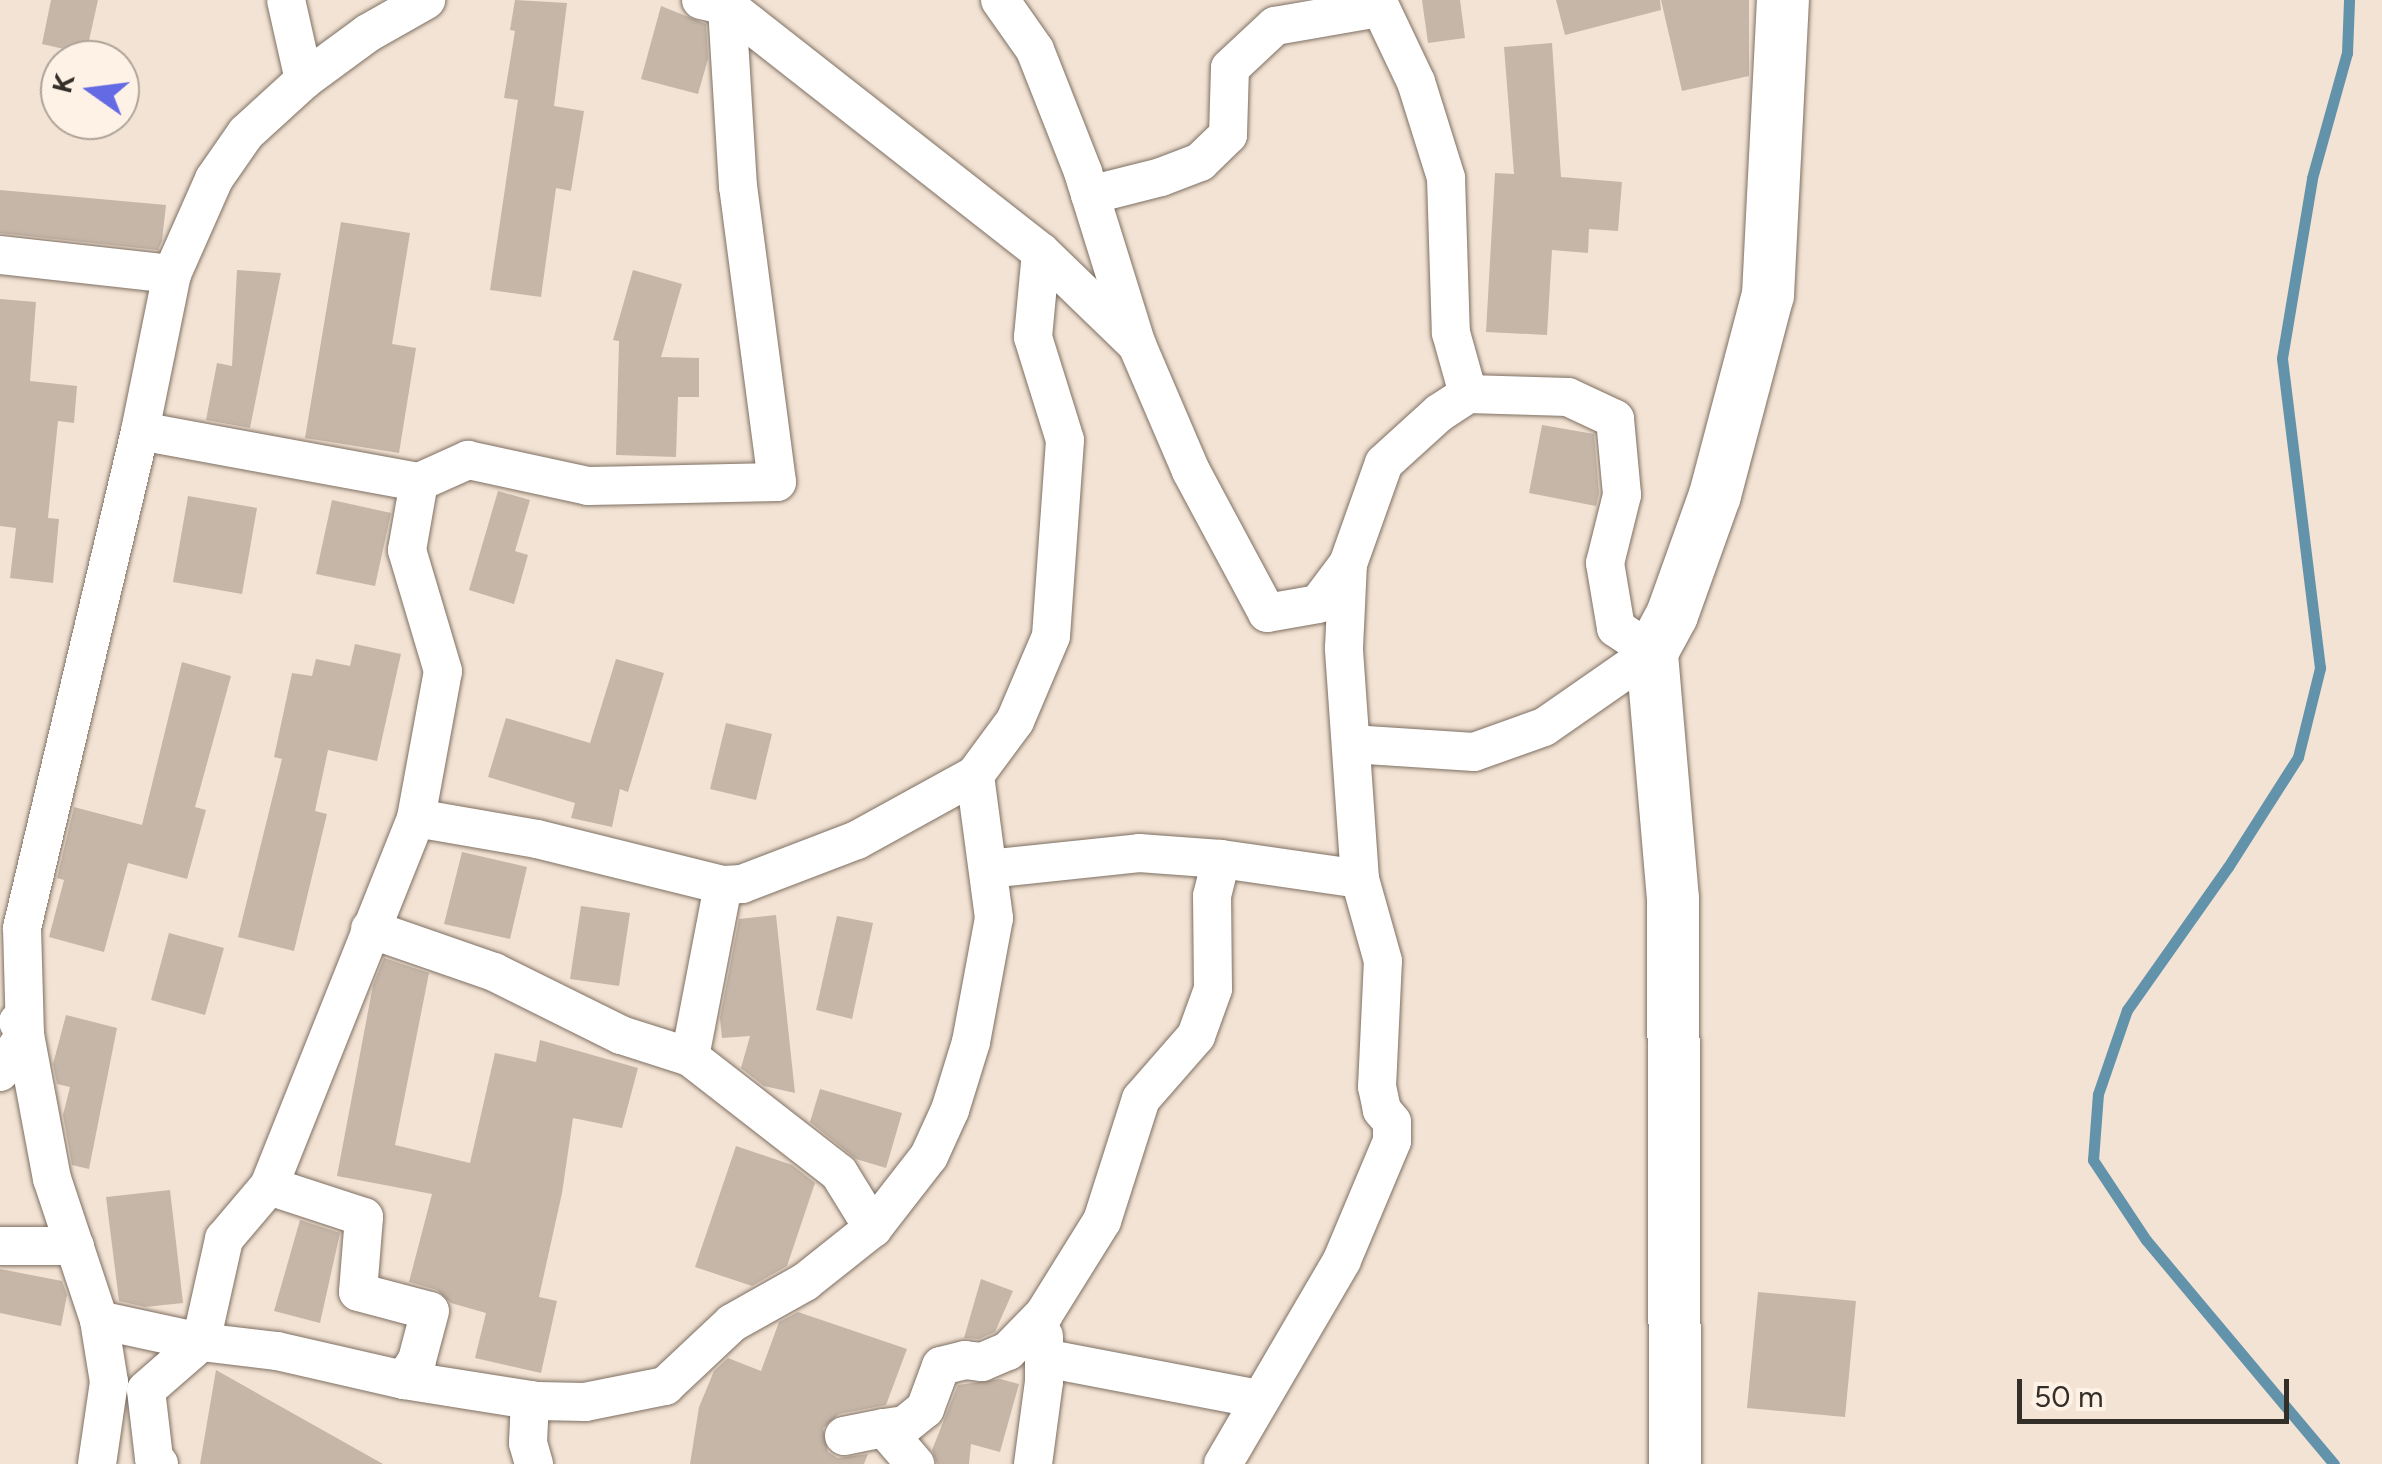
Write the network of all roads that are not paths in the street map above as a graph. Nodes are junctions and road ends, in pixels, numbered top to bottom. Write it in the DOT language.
graph roads {
  1 [pos="286,0"];
  2 [pos="426,0"];
  3 [pos="1000,0"];
  4 [pos="1784,0"];
  5 [pos="714,3"];
  6 [pos="1377,4"];
  7 [pos="304,80"];
  8 [pos="1090,195"];
  9 [pos="1041,252"];
  10 [pos="0,255"];
  11 [pos="172,274"];
  12 [pos="1137,345"];
  13 [pos="1468,394"];
  14 [pos="140,431"];
  15 [pos="419,482"];
  16 [pos="1348,564"];
  17 [pos="1652,652"];
  18 [pos="1351,744"];
  19 [pos="975,775"];
  20 [pos="416,818"];
  21 [pos="1221,859"];
  22 [pos="988,869"];
  23 [pos="1360,879"];
  24 [pos="723,886"];
  25 [pos="370,929"];
  26 [pos="0,984"];
  27 [pos="25,1035"];
  28 [pos="690,1057"];
  29 [pos="0,1072"];
  30 [pos="269,1186"];
  31 [pos="872,1228"];
  32 [pos="0,1246"];
  33 [pos="75,1246"];
  34 [pos="1044,1314"];
  35 [pos="99,1320"];
  36 [pos="201,1342"];
  37 [pos="1044,1358"];
  38 [pos="404,1380"];
  39 [pos="108,1382"];
  40 [pos="1258,1399"];
  41 [pos="530,1400"];
  42 [pos="884,1428"];
  43 [pos="844,1436"];
  44 [pos="157,1461"];
  45 [pos="97,1464"];
  46 [pos="534,1464"];
  47 [pos="915,1464"];
  48 [pos="1034,1464"];
  49 [pos="1222,1464"];
  50 [pos="1675,1464"];
  1 -- 7 [label="street"];
  2 -- 7 [label="street"];
  3 -- 8 [label="street"];
  4 -- 17 [label="street"];
  5 -- 9 [label="street"];
  5 -- 15 [label="street"];
  6 -- 8 [label="street"];
  6 -- 13 [label="street"];
  7 -- 11 [label="street"];
  8 -- 12 [label="street"];
  9 -- 12 [label="street"];
  9 -- 19 [label="street"];
  10 -- 11 [label="street"];
  11 -- 14 [label="street"];
  12 -- 16 [label="street"];
  13 -- 16 [label="street"];
  13 -- 17 [label="street"];
  14 -- 15 [label="street"];
  14 -- 27 [label="street"];
  15 -- 20 [label="street"];
  16 -- 18 [label="street"];
  17 -- 18 [label="street"];
  17 -- 50 [label="street"];
  18 -- 23 [label="street"];
  19 -- 22 [label="street"];
  19 -- 24 [label="street"];
  20 -- 24 [label="street"];
  20 -- 25 [label="street"];
  21 -- 22 [label="street"];
  21 -- 23 [label="street"];
  21 -- 34 [label="street"];
  22 -- 31 [label="street"];
  23 -- 40 [label="street"];
  24 -- 28 [label="street"];
  25 -- 28 [label="street"];
  25 -- 30 [label="street"];
  26 -- 27 [label="street"];
  27 -- 29 [label="street"];
  27 -- 33 [label="street"];
  28 -- 31 [label="street"];
  30 -- 36 [label="street"];
  30 -- 38 [label="street"];
  31 -- 41 [label="street"];
  32 -- 33 [label="street"];
  33 -- 35 [label="street"];
  34 -- 37 [label="street"];
  34 -- 42 [label="street"];
  35 -- 36 [label="street"];
  35 -- 39 [label="street"];
  36 -- 38 [label="street"];
  36 -- 44 [label="street"];
  37 -- 40 [label="street"];
  37 -- 48 [label="street"];
  38 -- 41 [label="street"];
  39 -- 44 [label="street"];
  39 -- 45 [label="street"];
  40 -- 49 [label="street"];
  41 -- 46 [label="street"];
  42 -- 43 [label="street"];
  42 -- 47 [label="street"];
}
